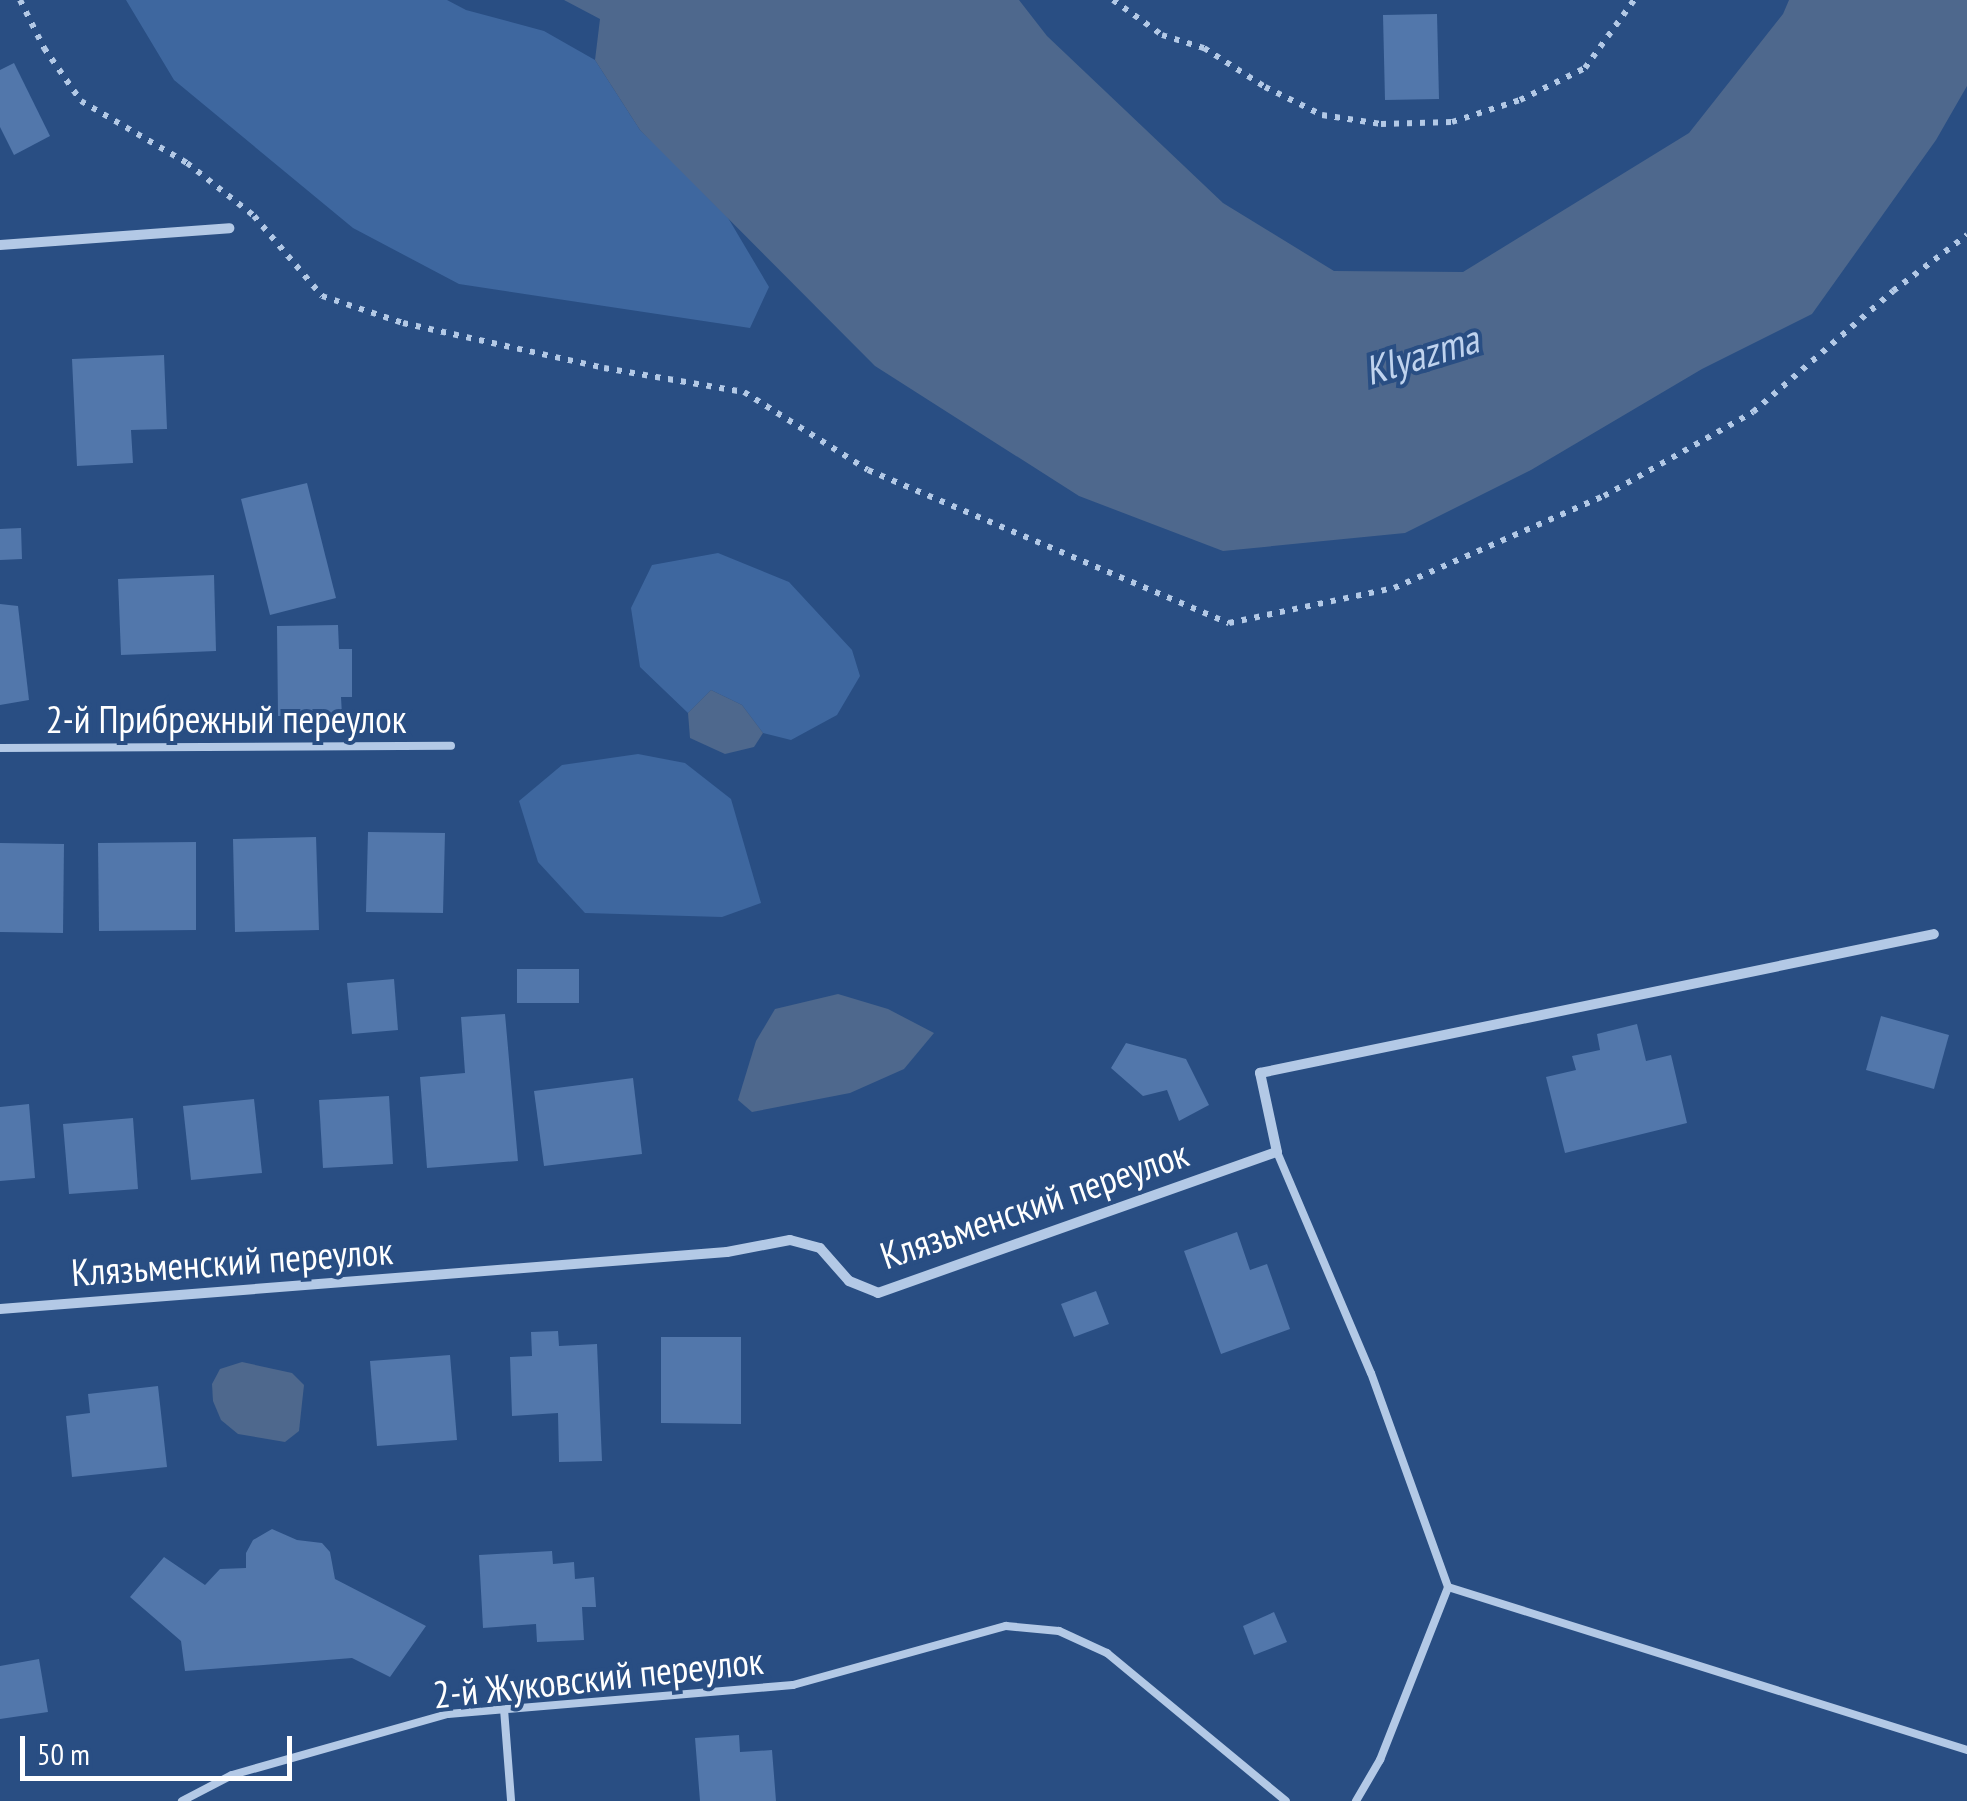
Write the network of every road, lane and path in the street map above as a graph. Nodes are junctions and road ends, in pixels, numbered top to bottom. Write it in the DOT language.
graph roads {
  1 [pos="20,0"];
  2 [pos="1113,0"];
  3 [pos="1634,0"];
  4 [pos="229,228"];
  5 [pos="1967,235"];
  6 [pos="0,244"];
  7 [pos="451,746"];
  8 [pos="0,748"];
  9 [pos="1934,934"];
  10 [pos="1277,1152"];
  11 [pos="0,1309"];
  12 [pos="1448,1587"];
  13 [pos="504,1710"];
  14 [pos="1967,1750"];
  15 [pos="182,1801"];
  16 [pos="511,1801"];
  17 [pos="1286,1801"];
  18 [pos="1356,1801"];
  1 -- 5 [label="path"];
  2 -- 3 [label="path"];
  4 -- 6 [label="street"];
  7 -- 8 [label="lane, 2-й Прибрежный переулок"];
  9 -- 10 [label="street"];
  10 -- 11 [label="street, Клязьменский переулок"];
  10 -- 12 [label="lane"];
  12 -- 14 [label="lane"];
  12 -- 18 [label="lane"];
  13 -- 15 [label="lane, 2-й Жуковский переулок"];
  13 -- 16 [label="lane"];
  13 -- 17 [label="lane, 2-й Жуковский переулок"];
}
